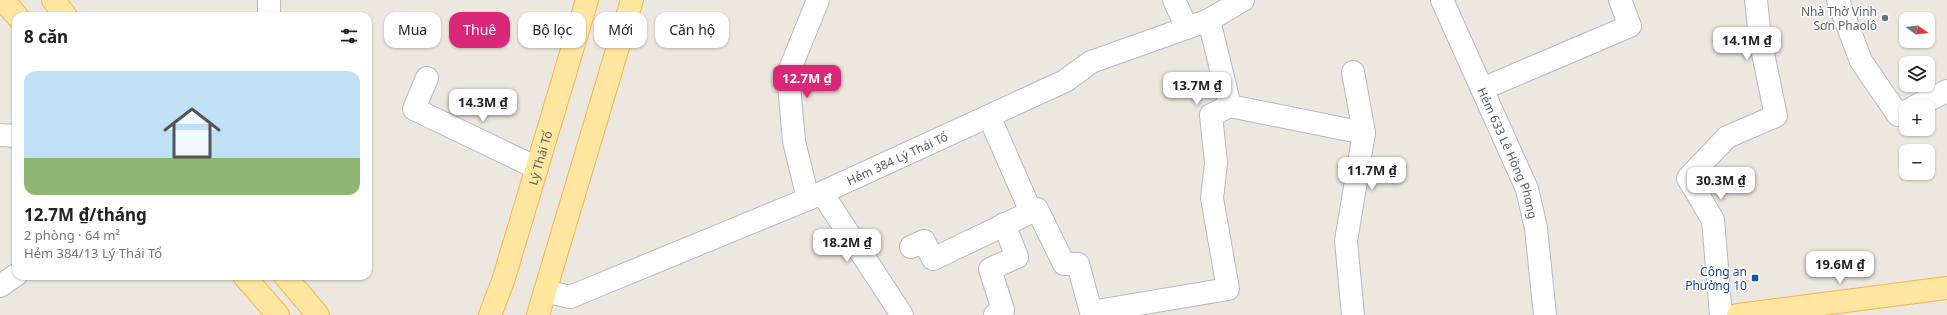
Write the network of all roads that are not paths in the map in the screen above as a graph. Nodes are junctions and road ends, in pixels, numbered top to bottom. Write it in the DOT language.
graph roads {
  1 [pos="3,0"];
  2 [pos="53,0"];
  3 [pos="269,0"];
  4 [pos="587,0"];
  5 [pos="632,0"];
  6 [pos="818,0"];
  7 [pos="1174,0"];
  8 [pos="1243,0"];
  9 [pos="1442,0"];
  10 [pos="1620,0"];
  11 [pos="1756,0"];
  12 [pos="1838,0"];
  13 [pos="14,12"];
  14 [pos="63,12"];
  15 [pos="269,12"];
  16 [pos="1209,20"];
  17 [pos="1187,28"];
  18 [pos="1353,72"];
  19 [pos="427,78"];
  20 [pos="1482,88"];
  21 [pos="1947,91"];
  22 [pos="1928,100"];
  23 [pos="1230,106"];
  24 [pos="1899,114"];
  25 [pos="989,116"];
  26 [pos="1364,133"];
  27 [pos="0,135"];
  28 [pos="12,136"];
  29 [pos="538,168"];
  30 [pos="815,196"];
  31 [pos="1031,212"];
  32 [pos="1004,224"];
  33 [pos="910,247"];
  34 [pos="12,278"];
  35 [pos="247,280"];
  36 [pos="288,280"];
  37 [pos="0,286"];
  38 [pos="1947,288"];
  39 [pos="545,291"];
  40 [pos="998,309"];
  41 [pos="1148,309"];
  42 [pos="278,315"];
  43 [pos="318,315"];
  44 [pos="490,315"];
  45 [pos="538,315"];
  46 [pos="902,315"];
  47 [pos="1353,315"];
  48 [pos="1545,315"];
  49 [pos="1720,315"];
  50 [pos="1738,315"];
  1 -- 13 [label="main road"];
  2 -- 14 [label="main road"];
  3 -- 15 [label="street"];
  4 -- 29 [label="main road, Lý Thái Tổ"];
  5 -- 39 [label="main road"];
  6 -- 30 [label="street"];
  7 -- 17 [label="street"];
  8 -- 16 [label="street, Hẻm 384 Lý Thái Tổ"];
  9 -- 20 [label="street, Hẻm 633 Lê Hồng Phong"];
  10 -- 20 [label="street"];
  11 -- 49 [label="street"];
  12 -- 24 [label="street"];
  16 -- 17 [label="street, Hẻm 384 Lý Thái Tổ"];
  16 -- 23 [label="street"];
  17 -- 25 [label="street, Hẻm 384 Lý Thái Tổ"];
  18 -- 26 [label="street"];
  19 -- 29 [label="street"];
  20 -- 48 [label="street, Hẻm 633 Lê Hồng Phong"];
  21 -- 22 [label="street"];
  23 -- 26 [label="street"];
  23 -- 41 [label="street"];
  25 -- 30 [label="street, Hẻm 384 Lý Thái Tổ"];
  25 -- 31 [label="street"];
  26 -- 47 [label="street"];
  27 -- 28 [label="street"];
  29 -- 44 [label="main road, Lý Thái Tổ"];
  30 -- 39 [label="street, Hẻm 384 Lý Thái Tổ"];
  30 -- 46 [label="street"];
  31 -- 32 [label="street"];
  31 -- 41 [label="street"];
  32 -- 33 [label="street"];
  32 -- 40 [label="street"];
  34 -- 37 [label="street"];
  35 -- 42 [label="main road"];
  36 -- 43 [label="main road"];
  38 -- 50 [label="main road"];
  39 -- 45 [label="main road"];
}
